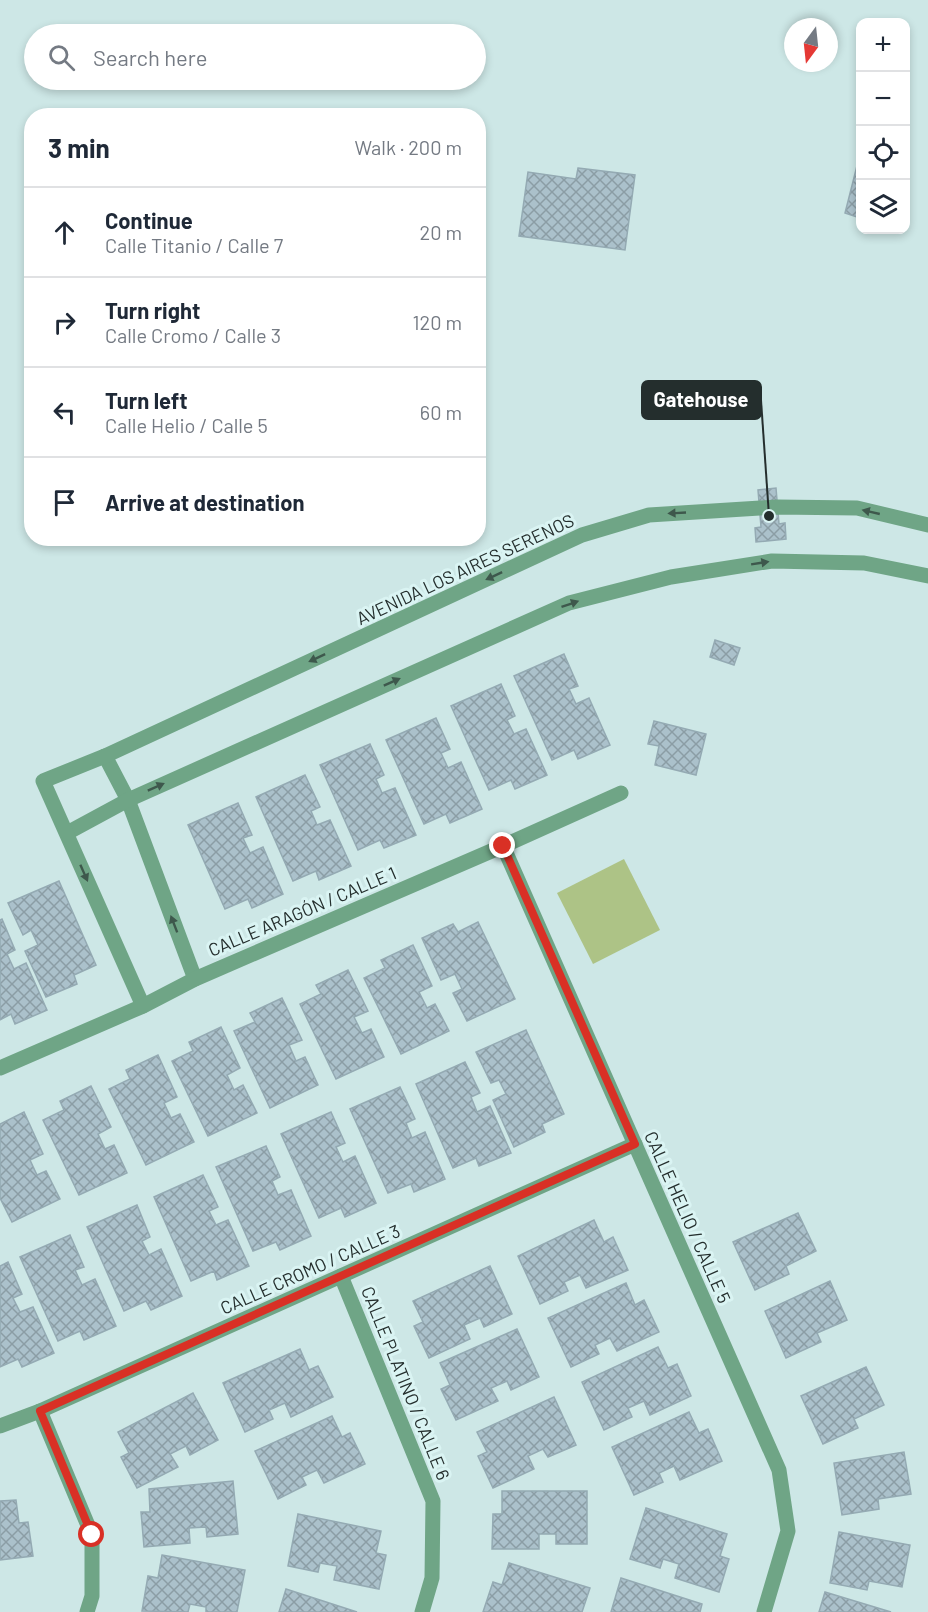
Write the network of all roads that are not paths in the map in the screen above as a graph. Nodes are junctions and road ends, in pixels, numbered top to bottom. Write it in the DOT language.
graph roads {
  1 [pos="928,525"];
  2 [pos="928,576"];
  3 [pos="105,756"];
  4 [pos="621,793"];
  5 [pos="128,800"];
  6 [pos="67,833"];
  7 [pos="503,846"];
  8 [pos="195,979"];
  9 [pos="143,1006"];
  10 [pos="0,1068"];
  11 [pos="635,1144"];
  12 [pos="341,1276"];
  13 [pos="40,1411"];
  14 [pos="0,1426"];
  15 [pos="87,1612"];
  16 [pos="422,1612"];
  17 [pos="764,1612"];
  1 -- 3 [label="street, AVENIDA LOS AIRES SERENOS, one-way"];
  5 -- 2 [label="street, one-way"];
  3 -- 5 [label="street"];
  3 -- 6 [label="street, AVENIDA LOS AIRES SERENOS"];
  4 -- 7 [label="street, CALLE ARAGÓN / CALLE 1"];
  5 -- 6 [label="street"];
  8 -- 5 [label="street, one-way"];
  6 -- 9 [label="street, one-way"];
  7 -- 8 [label="street, CALLE ARAGÓN / CALLE 1"];
  7 -- 11 [label="street, CALLE HELIO / CALLE 5"];
  8 -- 9 [label="street, CALLE ARAGÓN / CALLE 1"];
  9 -- 10 [label="street, CALLE ARAGÓN / CALLE 1"];
  11 -- 12 [label="street, CALLE CROMO / CALLE 3"];
  11 -- 17 [label="street, CALLE HELIO / CALLE 5"];
  12 -- 13 [label="street, CALLE CROMO / CALLE 3"];
  12 -- 16 [label="street, CALLE PLATINO / CALLE 6"];
  13 -- 14 [label="street, CALLE CROMO / CALLE 3"];
  13 -- 15 [label="street"];
}
